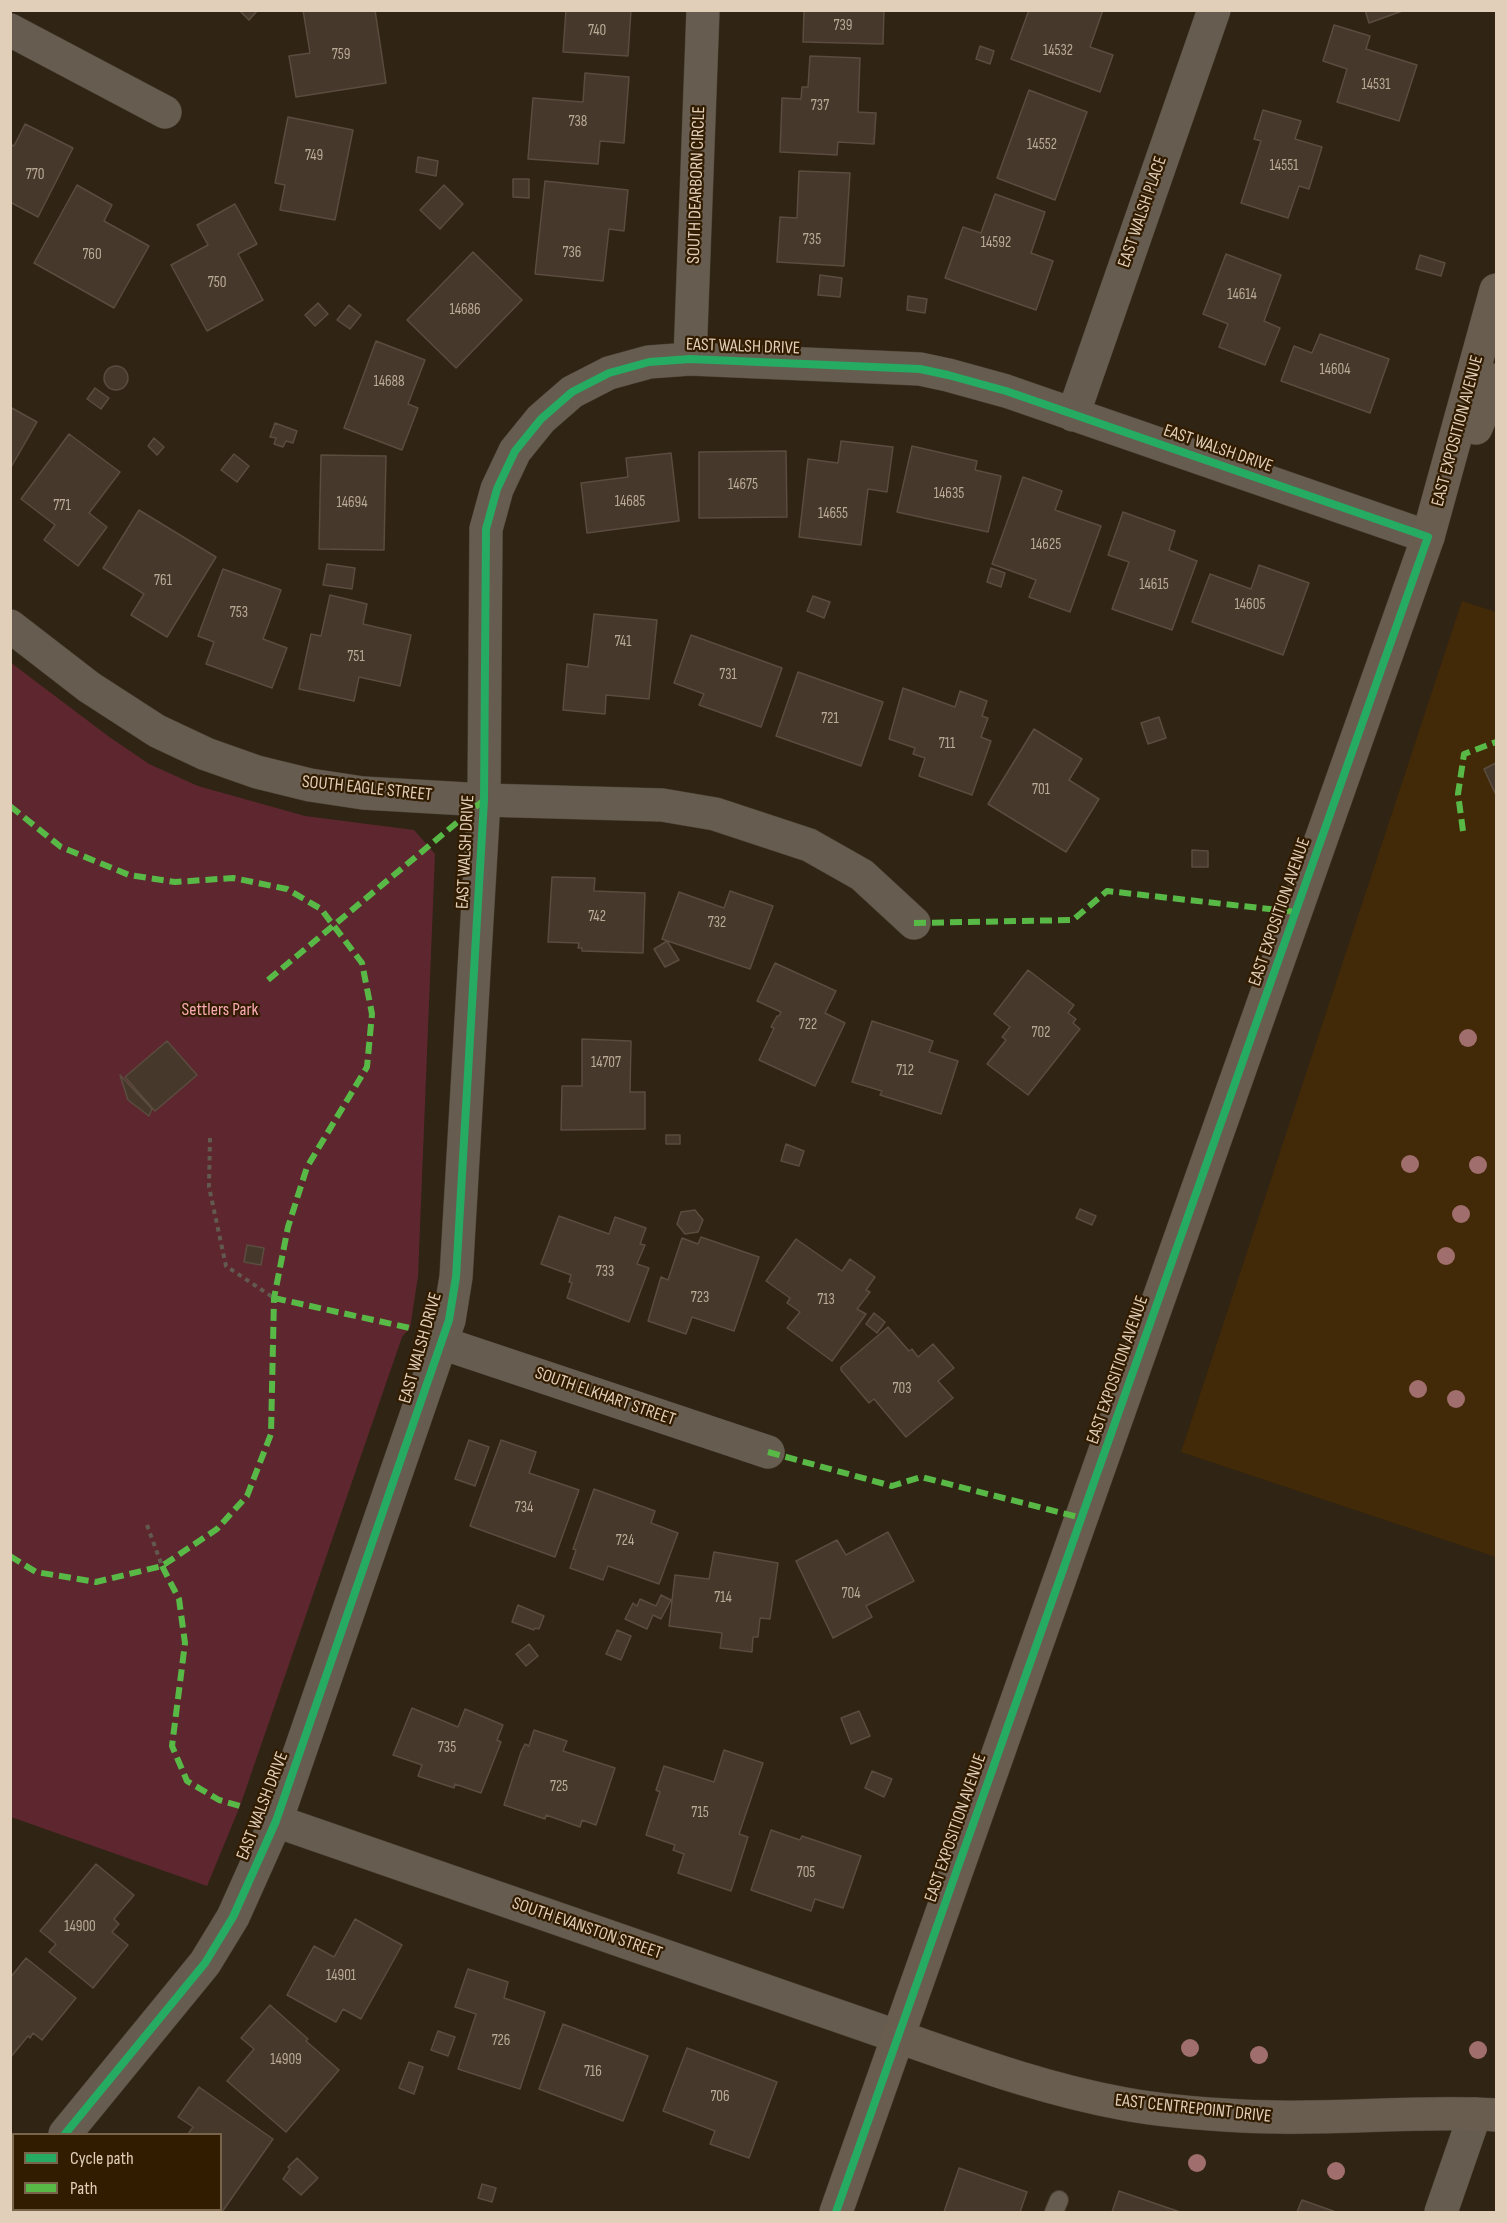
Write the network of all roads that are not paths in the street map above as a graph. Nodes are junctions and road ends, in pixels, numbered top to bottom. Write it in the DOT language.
graph roads {
  1 [pos="703,10"];
  2 [pos="1214,10"];
  3 [pos="10,30"];
  4 [pos="165,112"];
  5 [pos="1497,290"];
  6 [pos="690,359"];
  7 [pos="1497,380"];
  8 [pos="1073,415"];
  9 [pos="1428,537"];
  10 [pos="10,626"];
  11 [pos="484,800"];
  12 [pos="914,923"];
  13 [pos="442,1342"];
  14 [pos="768,1452"];
  15 [pos="276,1821"];
  16 [pos="899,2037"];
  17 [pos="1486,2115"];
  18 [pos="66,2133"];
  19 [pos="836,2212"];
  20 [pos="1441,2212"];
  1 -- 6 [label="street, SOUTH DEARBORN CIRCLE"];
  2 -- 8 [label="street, EAST WALSH PLACE"];
  3 -- 4 [label="street"];
  5 -- 9 [label="street, EAST EXPOSITION AVENUE"];
  6 -- 8 [label="street, EAST WALSH DRIVE"];
  6 -- 11 [label="street, EAST WALSH DRIVE"];
  7 -- 9 [label="street, EAST EXPOSITION AVENUE"];
  8 -- 9 [label="street, EAST WALSH DRIVE"];
  9 -- 16 [label="street, EAST EXPOSITION AVENUE"];
  10 -- 11 [label="street, SOUTH EAGLE STREET"];
  11 -- 12 [label="street, SOUTH EAGLE STREET"];
  11 -- 13 [label="street, EAST WALSH DRIVE"];
  13 -- 14 [label="street, SOUTH ELKHART STREET"];
  13 -- 15 [label="street, EAST WALSH DRIVE"];
  15 -- 16 [label="street, SOUTH EVANSTON STREET"];
  15 -- 18 [label="street, EAST WALSH DRIVE"];
  16 -- 17 [label="street, EAST CENTREPOINT DRIVE"];
  16 -- 19 [label="street, EAST EXPOSITION AVENUE"];
  17 -- 20 [label="street"];
}
